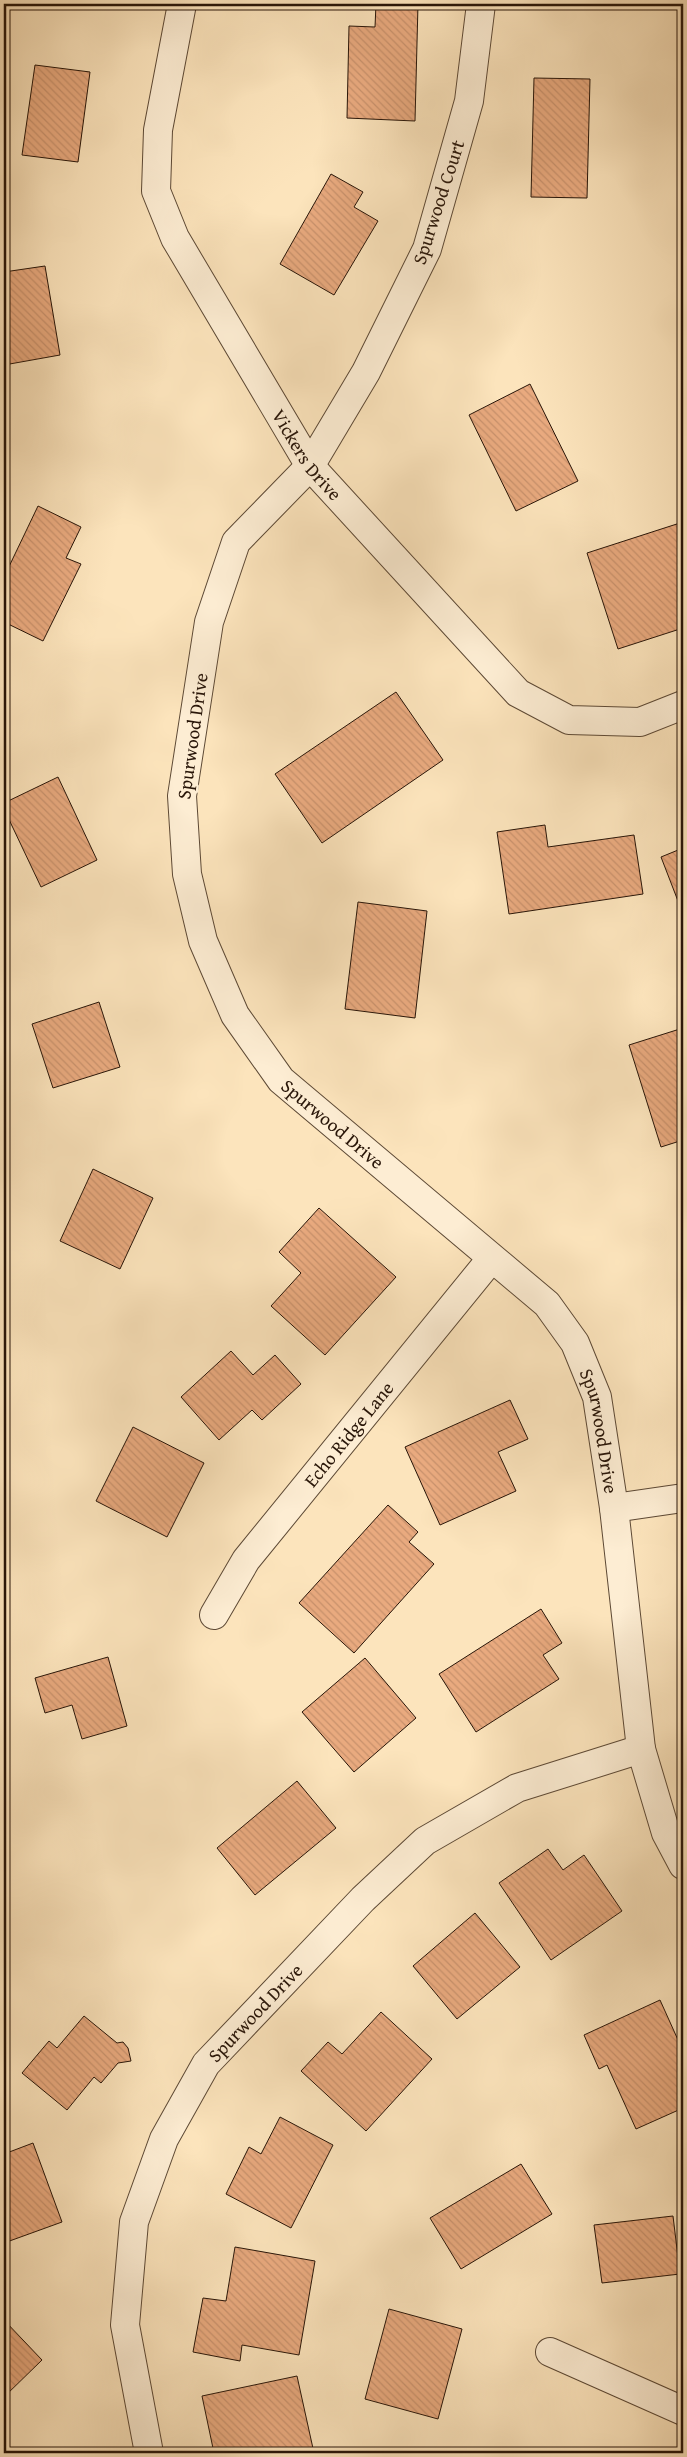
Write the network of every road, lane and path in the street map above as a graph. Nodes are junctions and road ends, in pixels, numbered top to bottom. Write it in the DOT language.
graph roads {
  1 [pos="182,4"];
  2 [pos="481,4"];
  3 [pos="310,466"];
  4 [pos="683,705"];
  5 [pos="491,1258"];
  6 [pos="683,1498"];
  7 [pos="614,1508"];
  8 [pos="214,1616"];
  9 [pos="641,1749"];
  10 [pos="683,1865"];
  11 [pos="550,2352"];
  12 [pos="683,2411"];
  13 [pos="149,2453"];
  1 -- 3 [label="street, Vickers Drive"];
  2 -- 3 [label="street, Spurwood Court"];
  3 -- 4 [label="street, Vickers Drive"];
  3 -- 5 [label="street, Spurwood Drive"];
  5 -- 7 [label="street, Spurwood Drive"];
  5 -- 8 [label="street, Echo Ridge Lane"];
  6 -- 7 [label="street"];
  7 -- 9 [label="street, Spurwood Drive"];
  9 -- 10 [label="street, Spurwood Drive"];
  9 -- 13 [label="street, Spurwood Drive"];
  11 -- 12 [label="street"];
}
